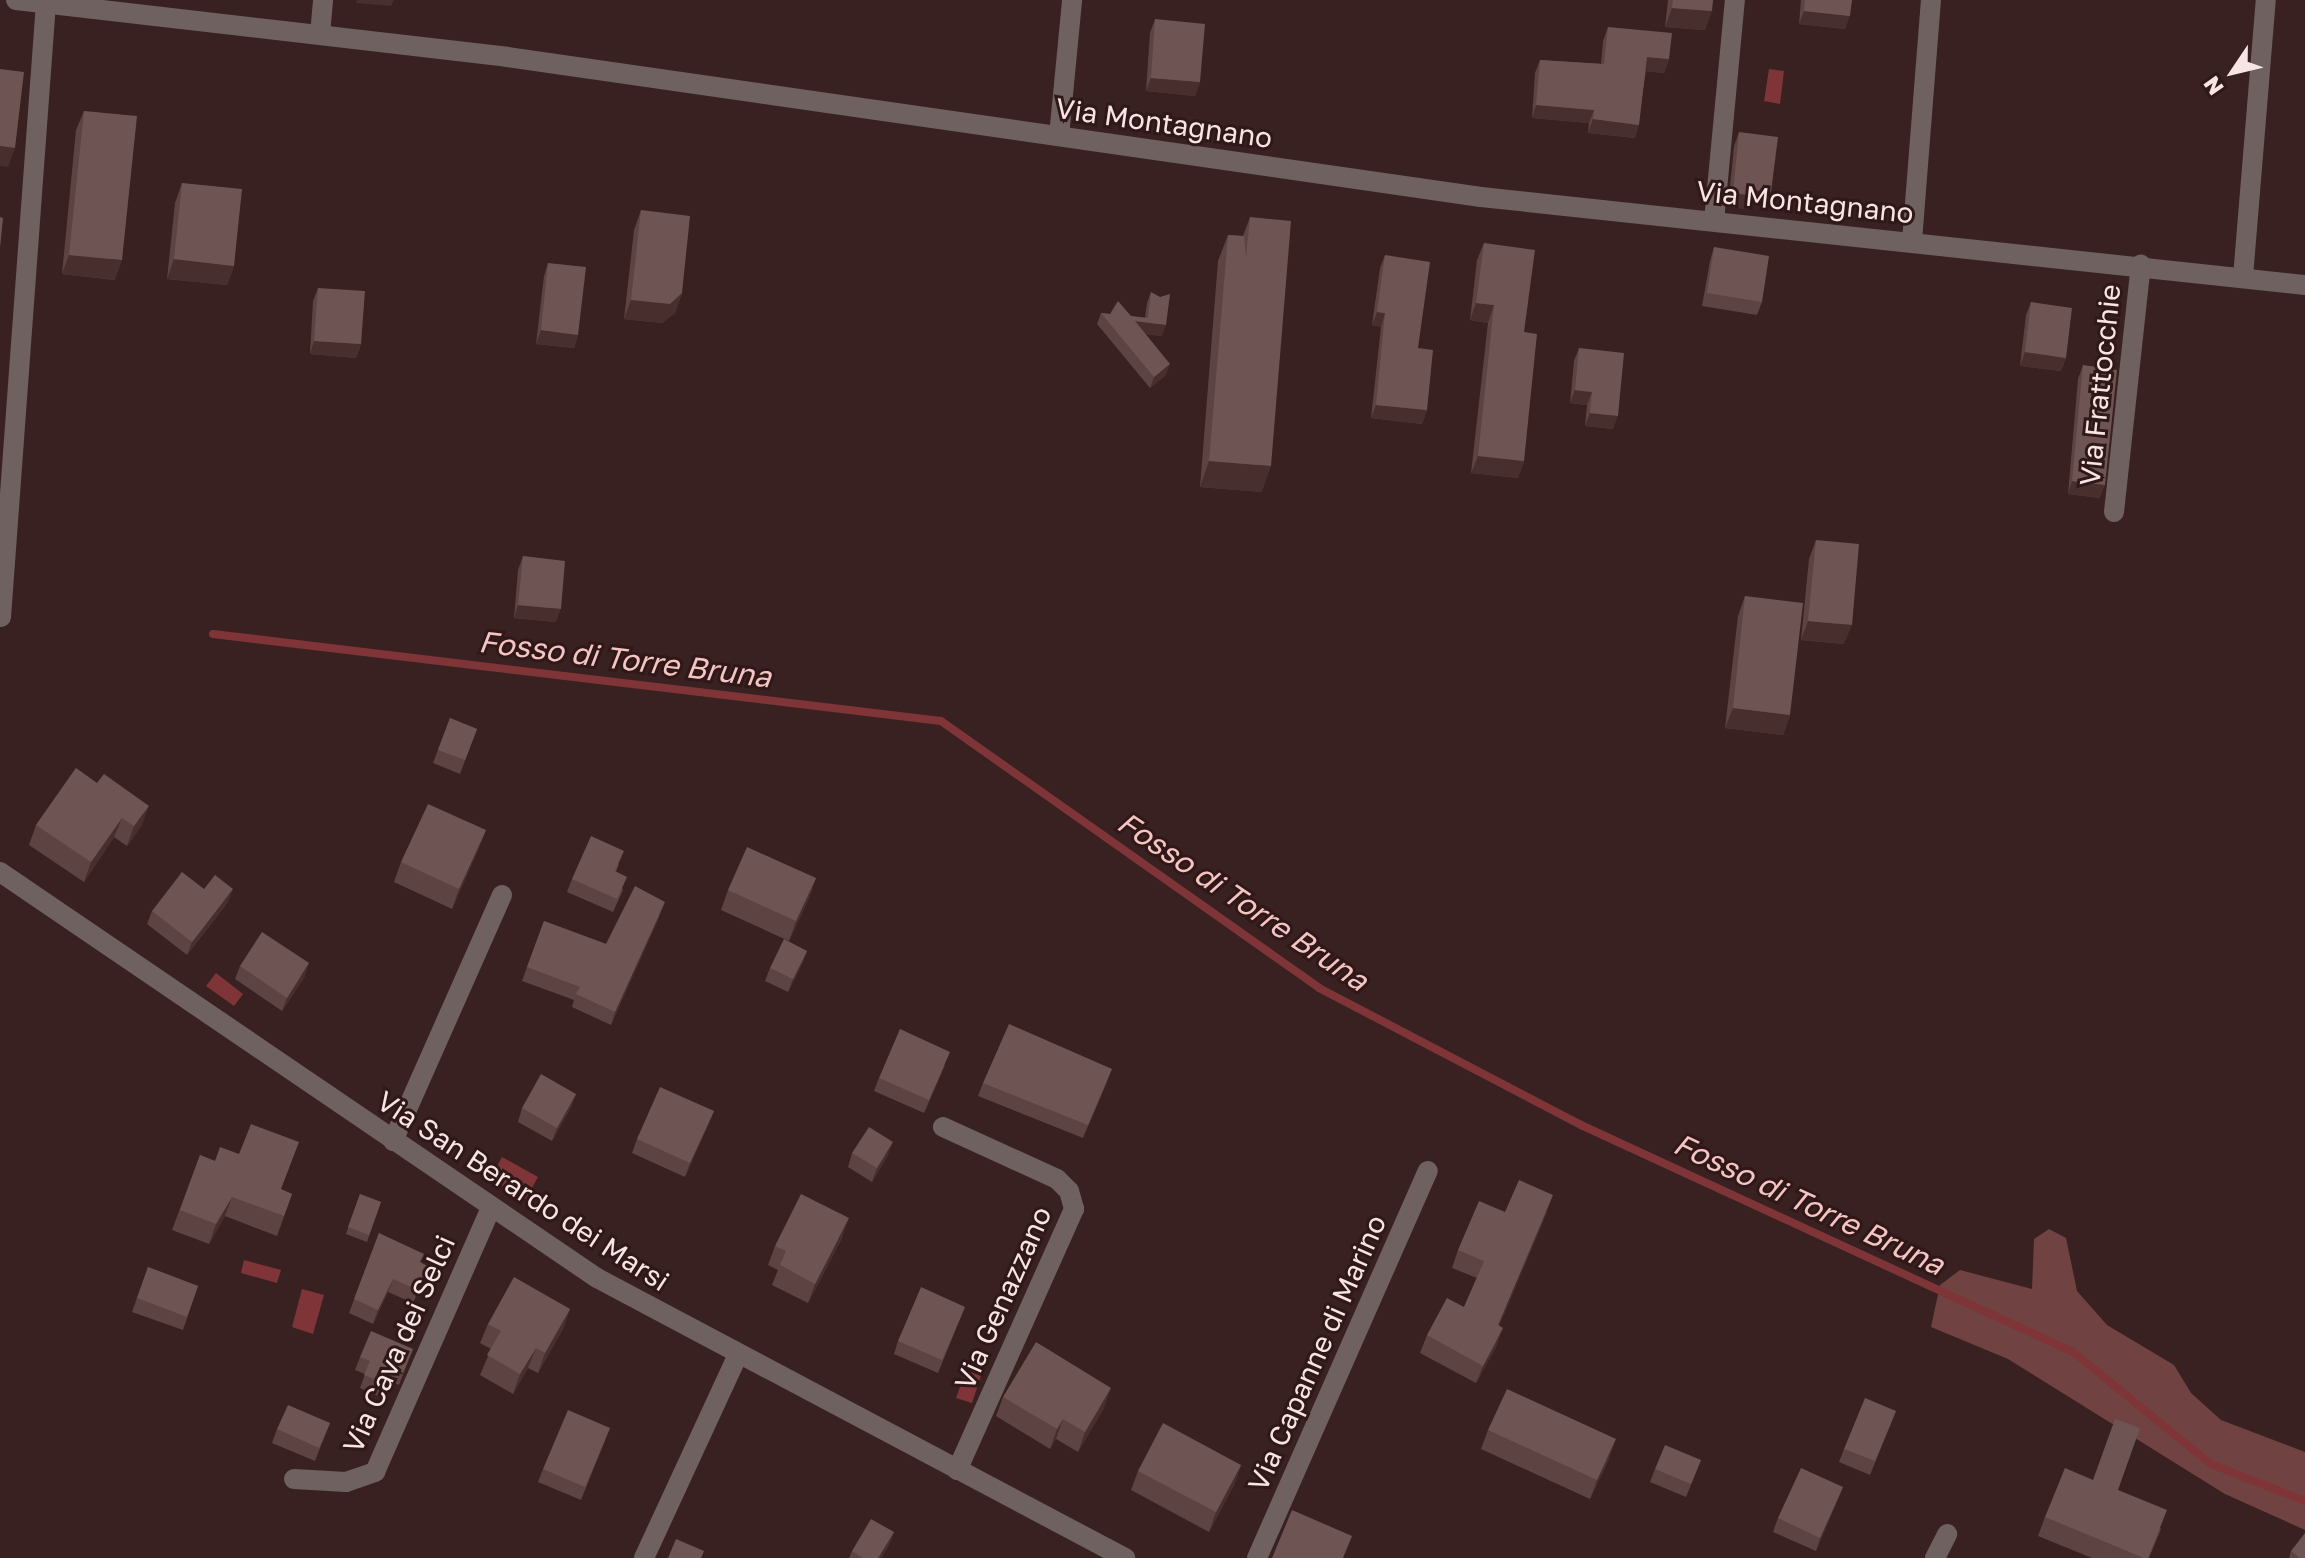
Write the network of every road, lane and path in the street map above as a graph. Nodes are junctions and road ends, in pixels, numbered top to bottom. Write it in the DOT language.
graph roads {
  1 [pos="16,0"];
  2 [pos="323,0"];
  3 [pos="1072,0"];
  4 [pos="1735,0"];
  5 [pos="1931,0"];
  6 [pos="2266,0"];
  7 [pos="46,3"];
  8 [pos="178,9"];
  9 [pos="320,35"];
  10 [pos="1059,136"];
  11 [pos="1714,221"];
  12 [pos="1912,241"];
  13 [pos="2141,264"];
  14 [pos="2243,277"];
  15 [pos="2305,285"];
  16 [pos="2114,512"];
  17 [pos="1,617"];
  18 [pos="0,872"];
  19 [pos="502,895"];
  20 [pos="943,1127"];
  21 [pos="393,1141"];
  22 [pos="1428,1171"];
  23 [pos="491,1208"];
  24 [pos="737,1357"];
  25 [pos="957,1470"];
  26 [pos="294,1479"];
  27 [pos="1947,1534"];
  28 [pos="644,1558"];
  29 [pos="1125,1558"];
  30 [pos="1257,1558"];
  31 [pos="1935,1558"];
  1 -- 7 [label="street, Via Montagnano"];
  2 -- 9 [label="street"];
  3 -- 10 [label="street"];
  4 -- 11 [label="street"];
  5 -- 12 [label="street"];
  6 -- 14 [label="street"];
  7 -- 8 [label="street, Via Montagnano"];
  7 -- 17 [label="street"];
  8 -- 9 [label="street, Via Montagnano"];
  9 -- 10 [label="street, Via Montagnano"];
  10 -- 11 [label="street, Via Montagnano"];
  11 -- 12 [label="street, Via Montagnano"];
  12 -- 13 [label="street, Via Montagnano"];
  13 -- 14 [label="street, Via Montagnano"];
  13 -- 16 [label="street, Via Frattocchie"];
  14 -- 15 [label="street, Via Montagnano"];
  18 -- 21 [label="street, Via San Berardo dei Marsi"];
  19 -- 21 [label="street"];
  20 -- 25 [label="street, Via Genazzano"];
  21 -- 23 [label="street, Via San Berardo dei Marsi"];
  22 -- 30 [label="street, Via Capanne di Marino"];
  23 -- 24 [label="street, Via San Berardo dei Marsi"];
  23 -- 26 [label="street, Via Cava dei Selci"];
  24 -- 25 [label="street, Via San Berardo dei Marsi"];
  24 -- 28 [label="street"];
  25 -- 29 [label="street, Via San Berardo dei Marsi"];
  27 -- 31 [label="street"];
}
